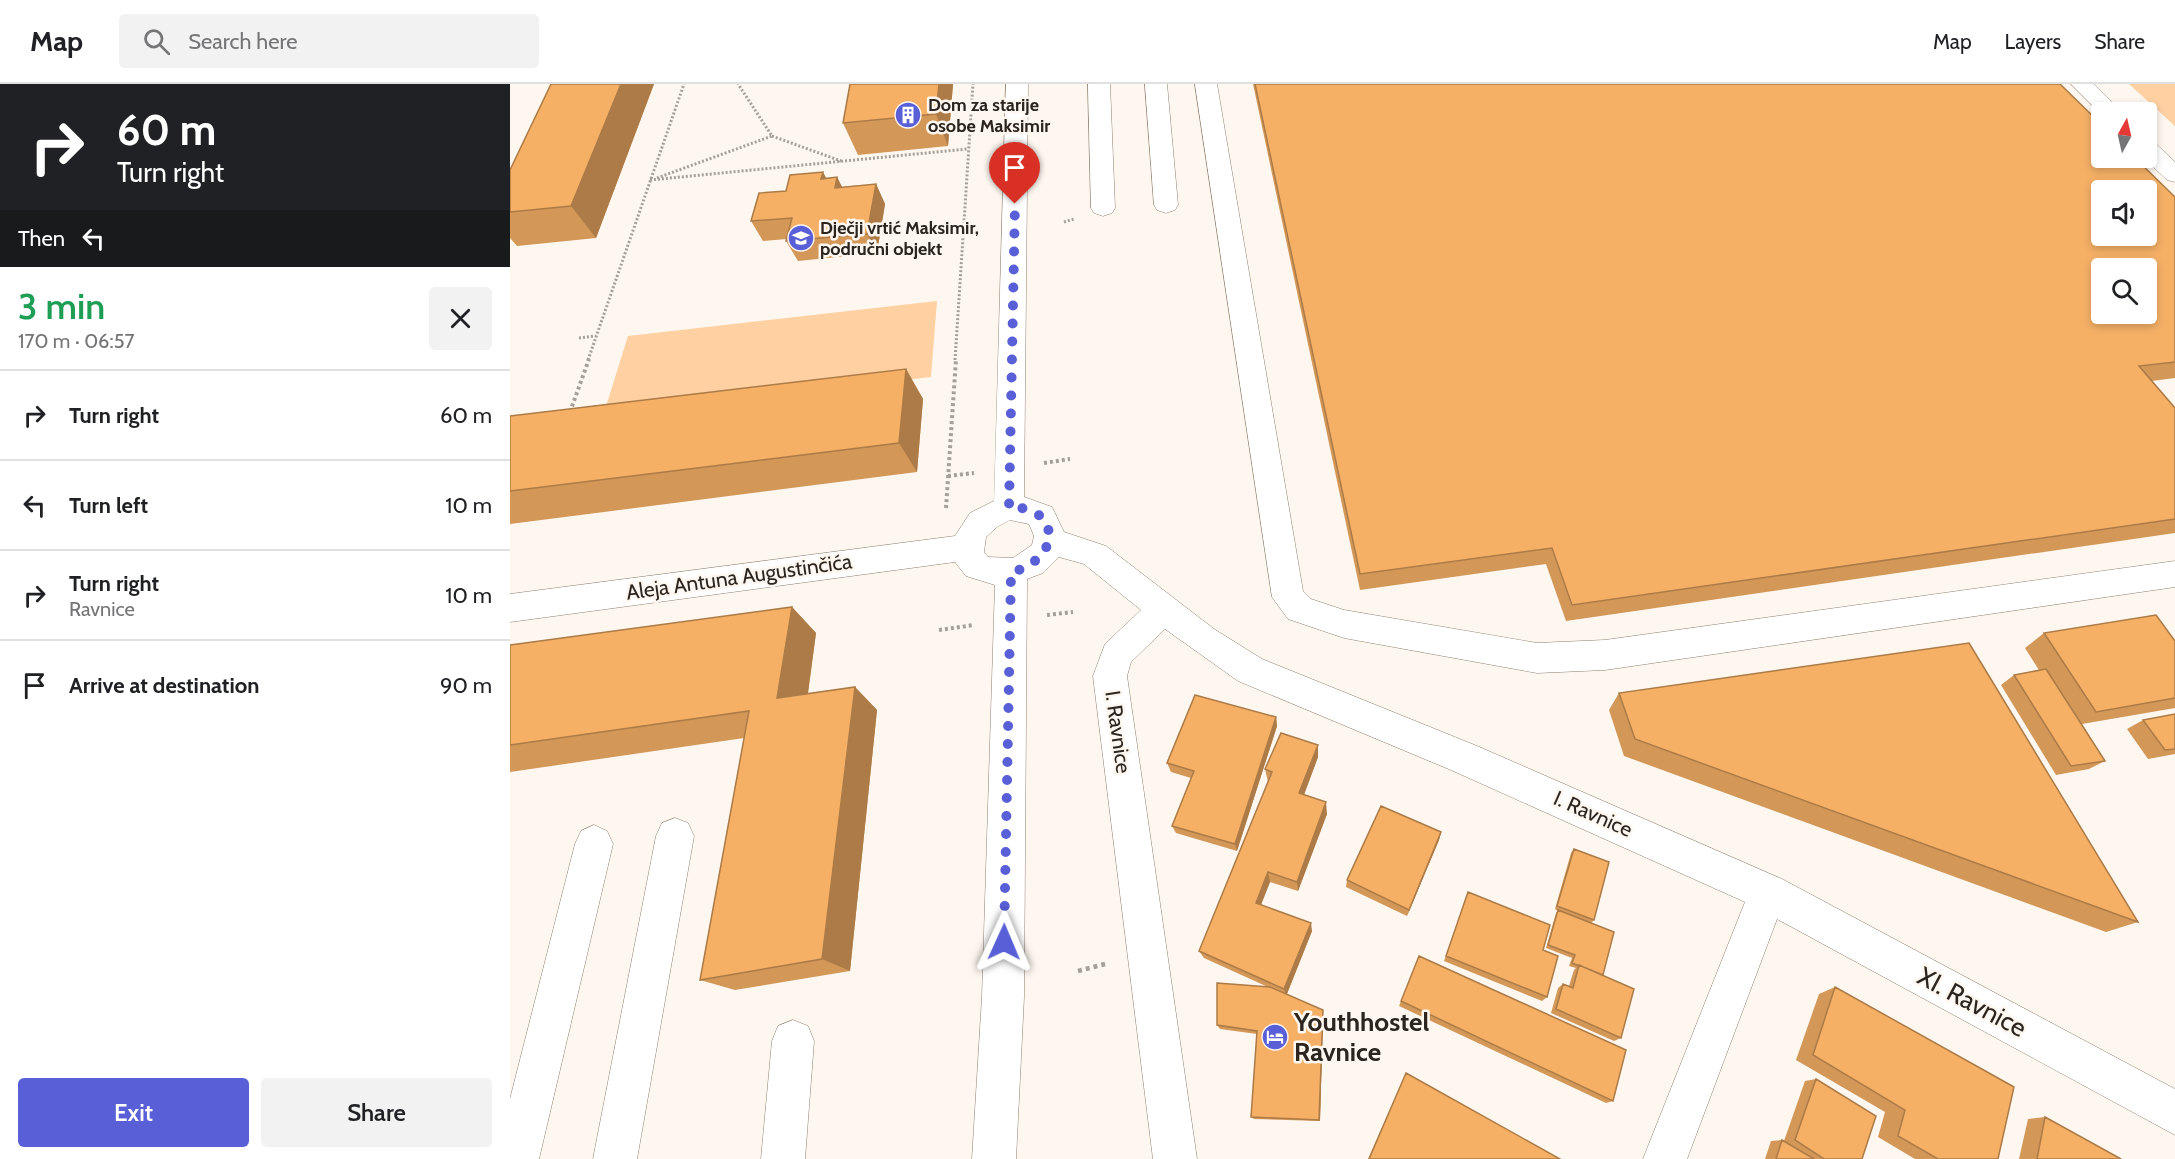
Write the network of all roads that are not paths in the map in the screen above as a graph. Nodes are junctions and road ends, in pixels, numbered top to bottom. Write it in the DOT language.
graph roads {
  1 [pos="1017,84"];
  2 [pos="1099,84"];
  3 [pos="1156,84"];
  4 [pos="1206,84"];
  5 [pos="2082,84"];
  6 [pos="2101,102"];
  7 [pos="2157,158"];
  8 [pos="2175,175"];
  9 [pos="1166,205"];
  10 [pos="1103,208"];
  11 [pos="1009,508"];
  12 [pos="1049,543"];
  13 [pos="968,547"];
  14 [pos="1011,573"];
  15 [pos="2175,574"];
  16 [pos="510,608"];
  17 [pos="1163,610"];
  18 [pos="675,836"];
  19 [pos="594,844"];
  20 [pos="1768,893"];
  21 [pos="793,1041"];
  22 [pos="2175,1113"];
  23 [pos="517,1159"];
  24 [pos="615,1159"];
  25 [pos="783,1159"];
  26 [pos="994,1159"];
  27 [pos="1175,1159"];
  28 [pos="1665,1159"];
  1 -- 11 [label="street"];
  2 -- 10 [label="street"];
  3 -- 9 [label="street"];
  4 -- 15 [label="street"];
  5 -- 6 [label="street"];
  7 -- 8 [label="street"];
  11 -- 12 [label="street"];
  11 -- 13 [label="street"];
  12 -- 14 [label="street"];
  12 -- 17 [label="street, I. Ravnice"];
  13 -- 14 [label="street"];
  13 -- 16 [label="street, Aleja Antuna Augustinčića"];
  14 -- 26 [label="street"];
  17 -- 20 [label="street, I. Ravnice"];
  17 -- 27 [label="street, I. Ravnice"];
  18 -- 24 [label="street"];
  19 -- 23 [label="street"];
  20 -- 22 [label="street, XI. Ravnice"];
  20 -- 28 [label="street"];
  21 -- 25 [label="street"];
}
